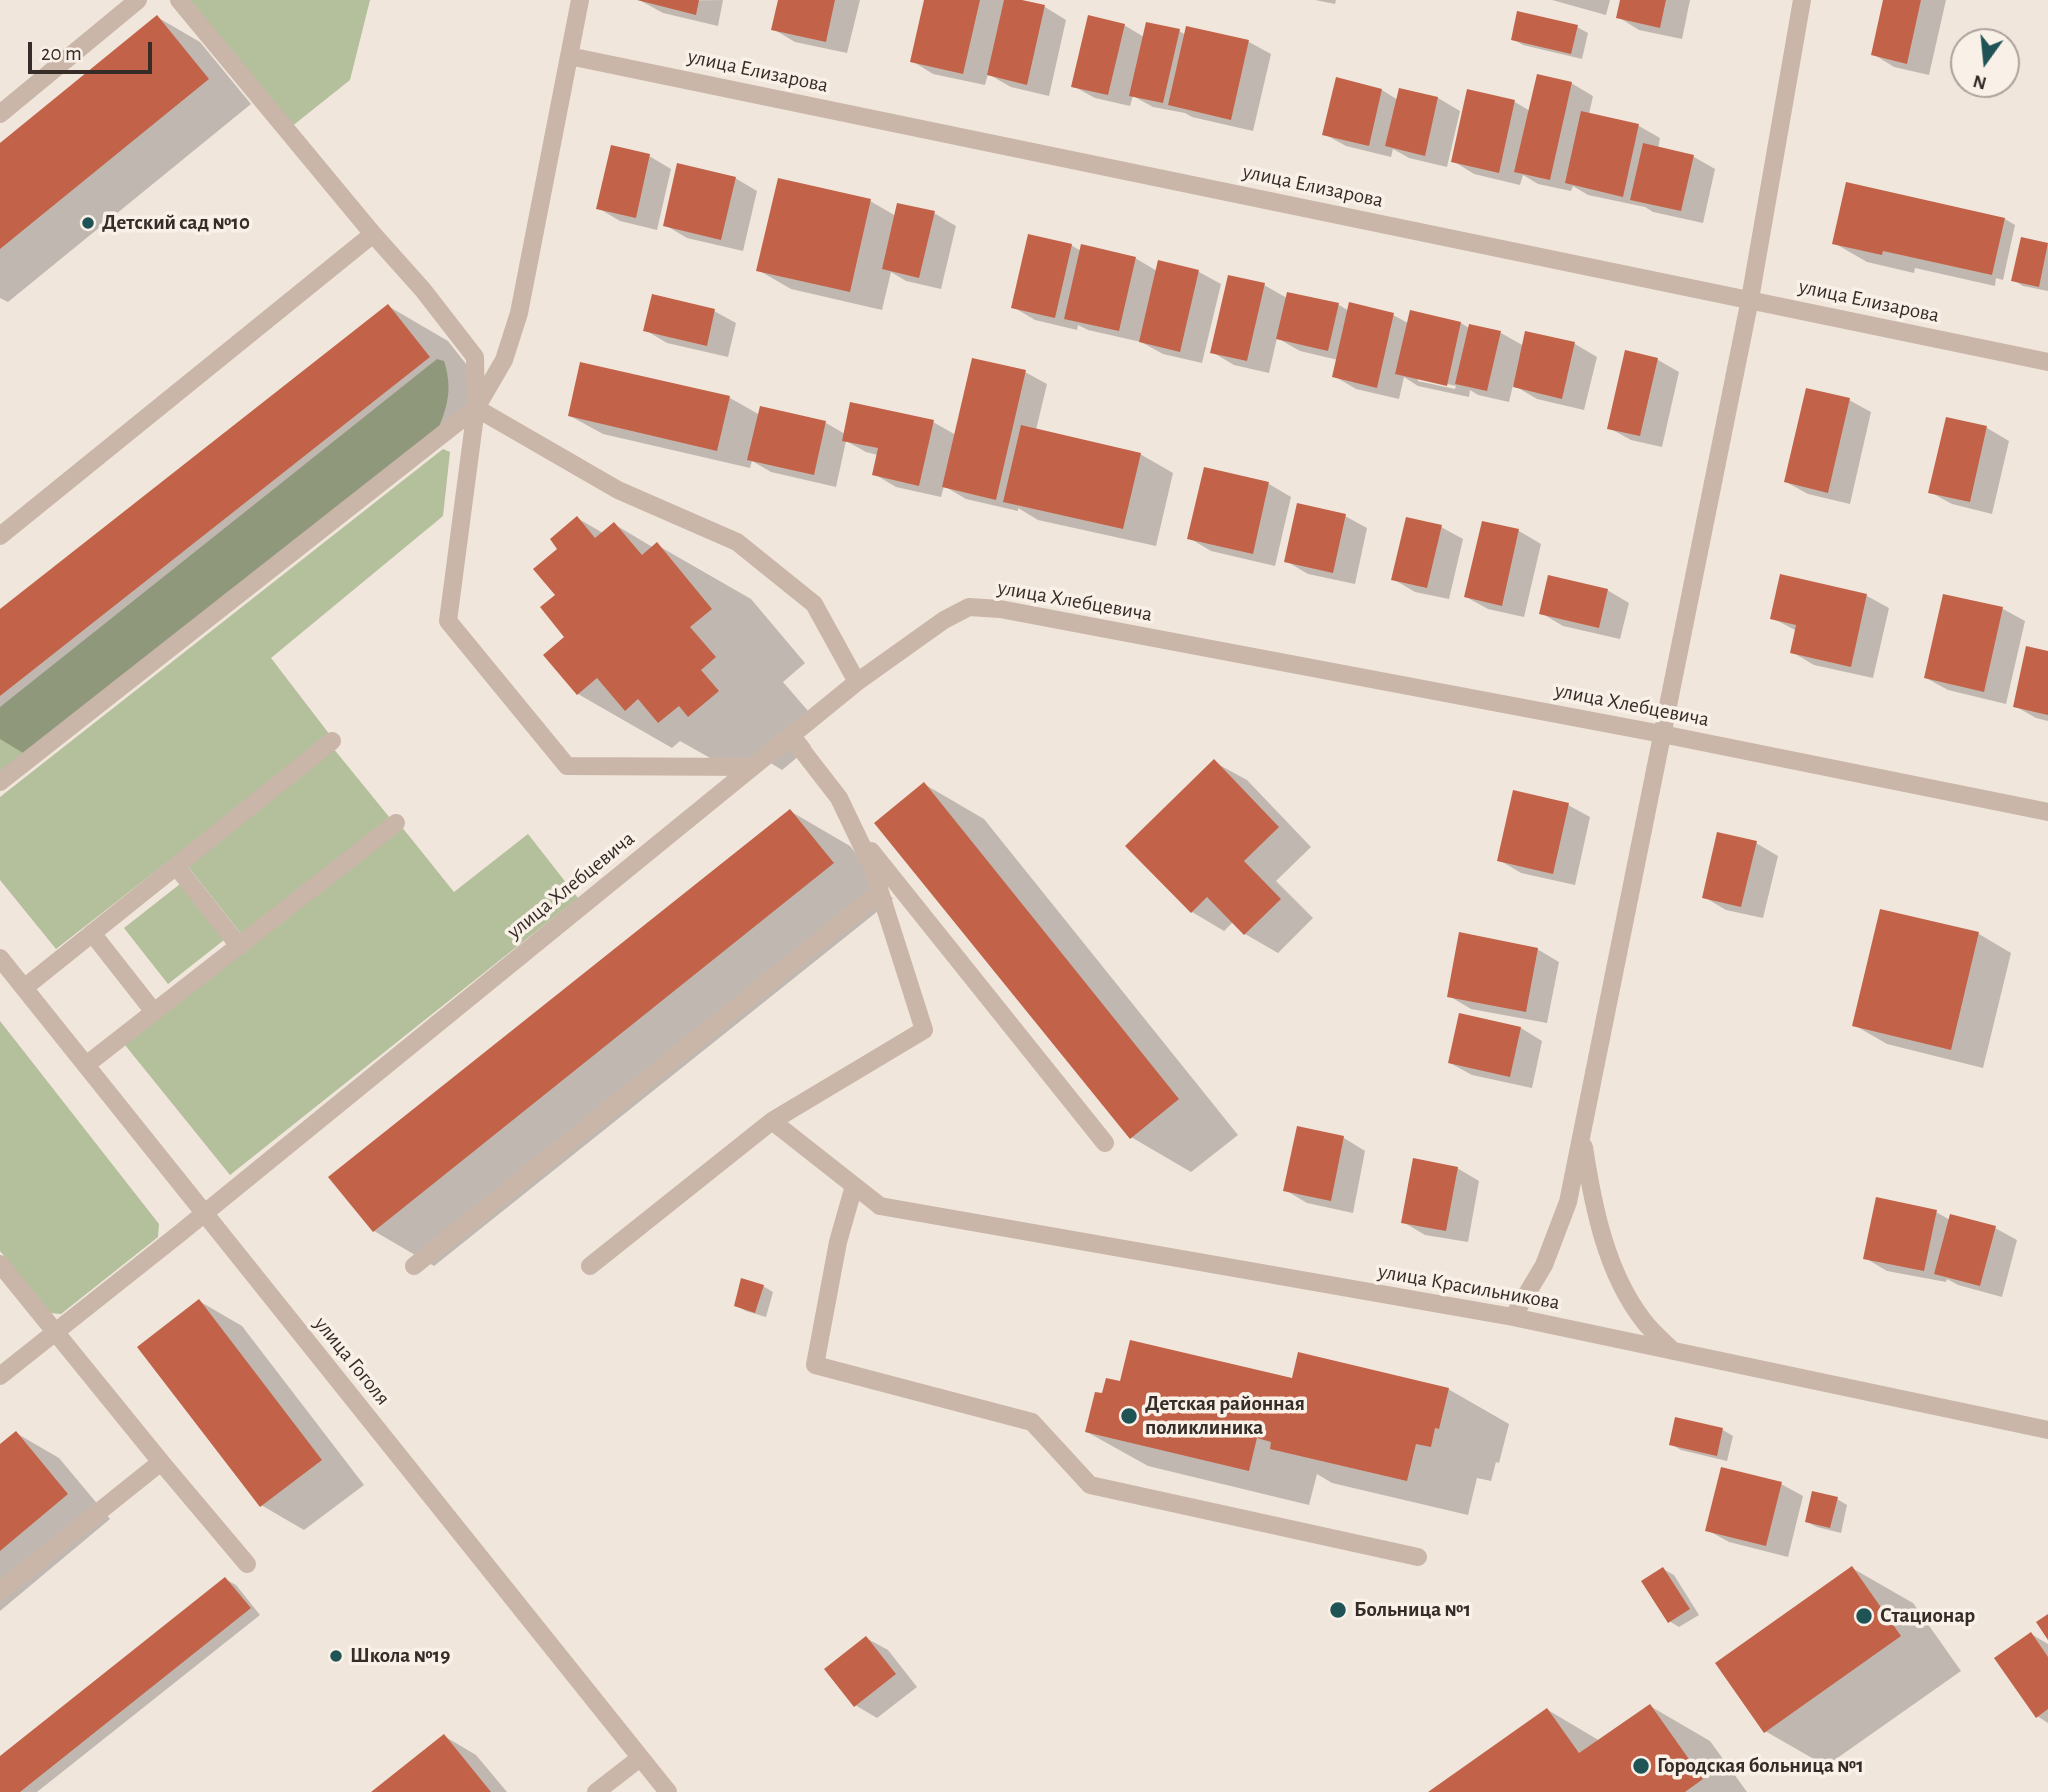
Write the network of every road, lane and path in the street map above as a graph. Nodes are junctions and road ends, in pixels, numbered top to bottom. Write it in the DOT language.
graph roads {
  1 [pos="138,0"];
  2 [pos="178,0"];
  3 [pos="580,0"];
  4 [pos="1802,0"];
  5 [pos="569,55"];
  6 [pos="0,114"];
  7 [pos="373,234"];
  8 [pos="1750,299"];
  9 [pos="2048,362"];
  10 [pos="476,408"];
  11 [pos="0,536"];
  12 [pos="857,682"];
  13 [pos="1662,734"];
  14 [pos="791,736"];
  15 [pos="332,741"];
  16 [pos="752,767"];
  17 [pos="0,782"];
  18 [pos="2048,812"];
  19 [pos="396,823"];
  20 [pos="856,833"];
  21 [pos="176,866"];
  22 [pos="880,892"];
  23 [pos="92,933"];
  24 [pos="239,946"];
  25 [pos="0,958"];
  26 [pos="24,988"];
  27 [pos="154,1012"];
  28 [pos="86,1065"];
  29 [pos="772,1121"];
  30 [pos="1582,1135"];
  31 [pos="1105,1143"];
  32 [pos="854,1186"];
  33 [pos="204,1213"];
  34 [pos="414,1266"];
  35 [pos="590,1266"];
  36 [pos="3,1273"];
  37 [pos="1513,1317"];
  38 [pos="55,1332"];
  39 [pos="1673,1351"];
  40 [pos="0,1376"];
  41 [pos="2048,1430"];
  42 [pos="161,1462"];
  43 [pos="1418,1557"];
  44 [pos="247,1564"];
  45 [pos="0,1591"];
  46 [pos="640,1758"];
  47 [pos="596,1792"];
  48 [pos="668,1792"];
  1 -- 6 [label="street"];
  2 -- 7 [label="street"];
  3 -- 5 [label="street"];
  4 -- 8 [label="street"];
  5 -- 8 [label="street, улица Елизарова"];
  5 -- 10 [label="street"];
  7 -- 10 [label="street"];
  7 -- 11 [label="street"];
  8 -- 9 [label="street, улица Елизарова"];
  8 -- 13 [label="street"];
  10 -- 12 [label="street"];
  10 -- 16 [label="street"];
  10 -- 17 [label="street"];
  12 -- 13 [label="street, улица Хлебцевича"];
  12 -- 14 [label="street, улица Хлебцевича"];
  13 -- 18 [label="street, улица Хлебцевича"];
  13 -- 30 [label="street"];
  14 -- 16 [label="street, улица Хлебцевича"];
  14 -- 20 [label="street"];
  15 -- 21 [label="street"];
  16 -- 33 [label="street, улица Хлебцевича"];
  19 -- 24 [label="street"];
  20 -- 22 [label="street"];
  20 -- 31 [label="street"];
  21 -- 23 [label="street"];
  21 -- 24 [label="street"];
  22 -- 29 [label="street"];
  22 -- 34 [label="street"];
  23 -- 26 [label="street"];
  23 -- 27 [label="street"];
  24 -- 27 [label="street"];
  25 -- 26 [label="street, улица Гоголя"];
  26 -- 28 [label="street, улица Гоголя"];
  27 -- 28 [label="street"];
  28 -- 33 [label="street, улица Гоголя"];
  29 -- 32 [label="street"];
  29 -- 35 [label="street"];
  30 -- 37 [label="street"];
  30 -- 39 [label="street"];
  32 -- 37 [label="street, улица Красильникова"];
  32 -- 43 [label="street"];
  33 -- 38 [label="street, улица Хлебцевича"];
  33 -- 46 [label="street, улица Гоголя"];
  36 -- 38 [label="street"];
  37 -- 39 [label="street, улица Красильникова"];
  38 -- 40 [label="street, улица Хлебцевича"];
  38 -- 42 [label="street"];
  39 -- 41 [label="street, улица Красильникова"];
  42 -- 44 [label="street"];
  42 -- 45 [label="street"];
  46 -- 47 [label="street"];
  46 -- 48 [label="street, улица Гоголя"];
}
